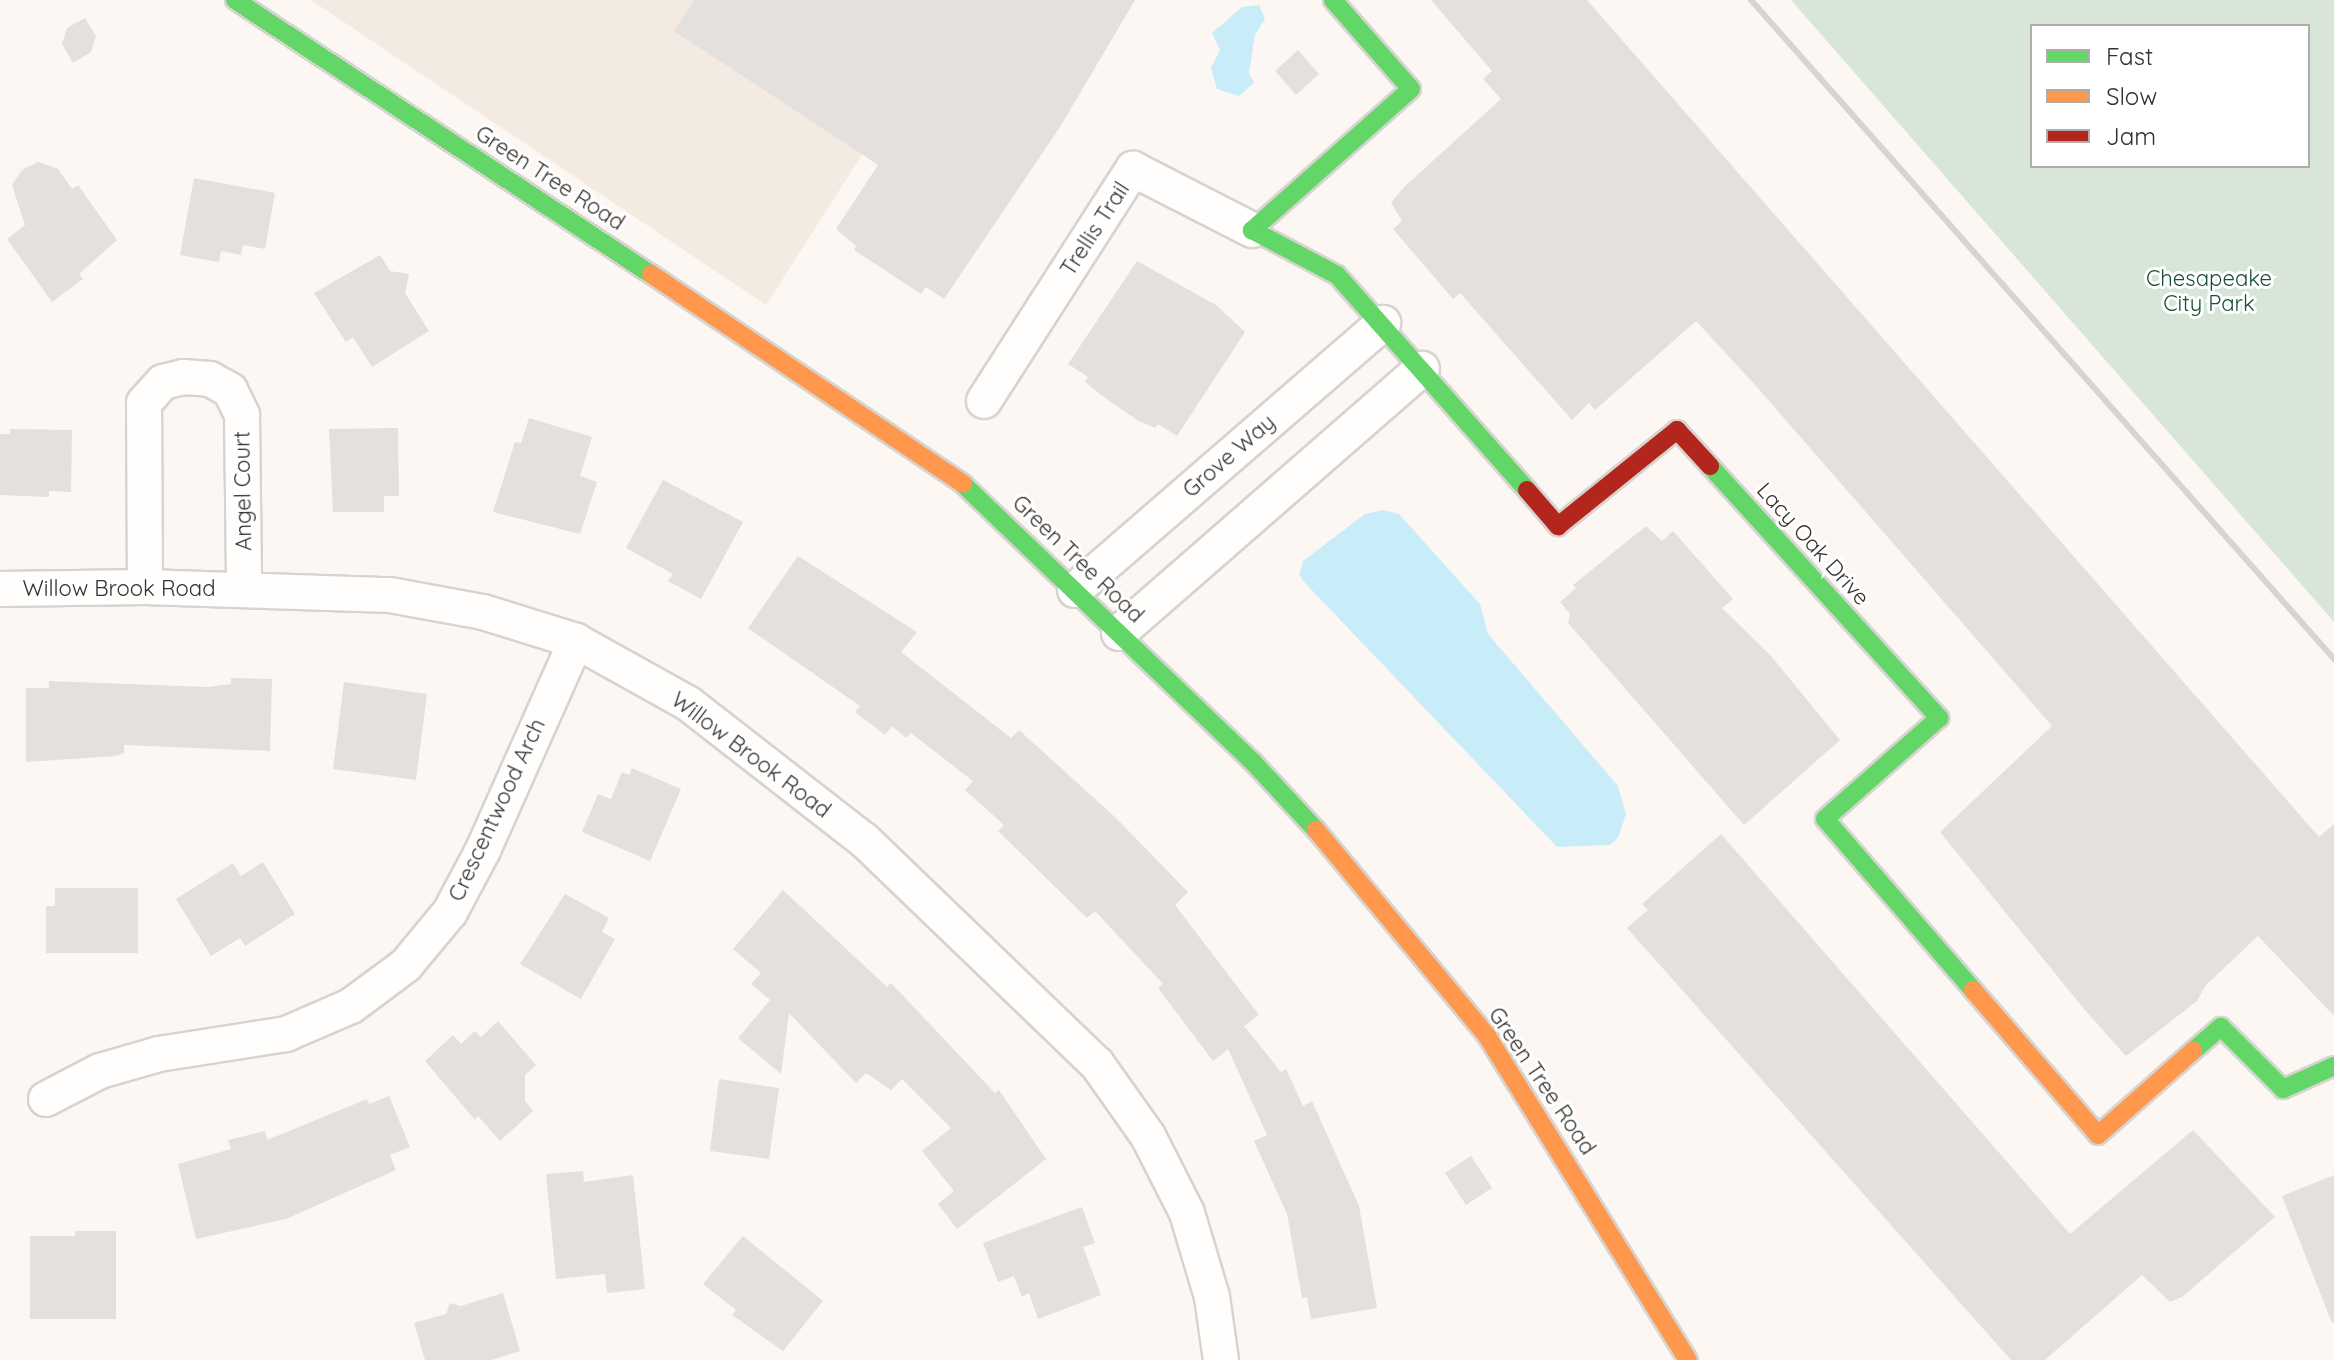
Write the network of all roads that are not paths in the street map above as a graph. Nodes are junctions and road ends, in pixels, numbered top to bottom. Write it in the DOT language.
graph roads {
  1 [pos="235,0"];
  2 [pos="1333,0"];
  3 [pos="1252,230"];
  4 [pos="1383,323"];
  5 [pos="1422,369"];
  6 [pos="984,401"];
  7 [pos="145,587"];
  8 [pos="0,589"];
  9 [pos="244,590"];
  10 [pos="1075,590"];
  11 [pos="1119,633"];
  12 [pos="576,641"];
  13 [pos="2334,1066"];
  14 [pos="46,1099"];
  15 [pos="1221,1360"];
  16 [pos="1688,1360"];
  1 -- 10 [label="street, Green Tree Road"];
  2 -- 3 [label="street"];
  3 -- 4 [label="street, Lacy Oak Drive"];
  3 -- 6 [label="street, Trellis Trail"];
  4 -- 5 [label="street, Lacy Oak Drive"];
  4 -- 10 [label="street, Grove Way"];
  5 -- 11 [label="street"];
  5 -- 13 [label="street, Lacy Oak Drive"];
  7 -- 8 [label="street, Willow Brook Road"];
  7 -- 9 [label="street, Willow Brook Road"];
  7 -- 9 [label="street, Angel Court"];
  9 -- 12 [label="street, Willow Brook Road"];
  10 -- 11 [label="street, Green Tree Road"];
  11 -- 16 [label="street, Green Tree Road"];
  12 -- 14 [label="street, Crescentwood Arch"];
  12 -- 15 [label="street, Willow Brook Road"];
}
